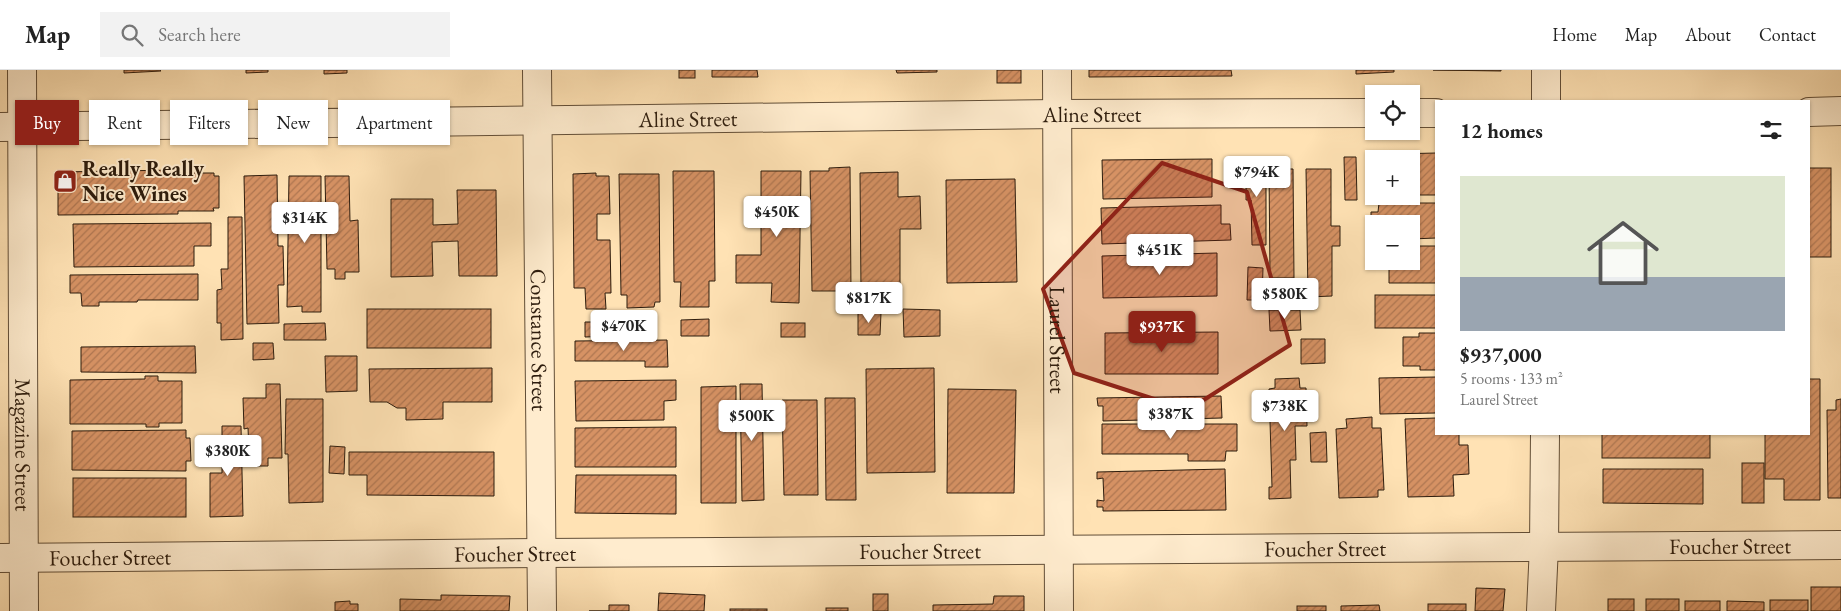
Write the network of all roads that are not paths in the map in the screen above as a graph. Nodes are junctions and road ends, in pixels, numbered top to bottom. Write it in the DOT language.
graph roads {
  1 [pos="22,70"];
  2 [pos="537,70"];
  3 [pos="1057,70"];
  4 [pos="1546,70"];
  5 [pos="1546,100"];
  6 [pos="1810,112"];
  7 [pos="1841,112"];
  8 [pos="1365,113"];
  9 [pos="1420,113"];
  10 [pos="1435,113"];
  11 [pos="1057,114"];
  12 [pos="538,121"];
  13 [pos="11,127"];
  14 [pos="1545,435"];
  15 [pos="1841,545"];
  16 [pos="1544,546"];
  17 [pos="1059,551"];
  18 [pos="542,552"];
  19 [pos="12,558"];
  20 [pos="24,611"];
  21 [pos="542,611"];
  22 [pos="1059,611"];
  23 [pos="1541,611"];
  1 -- 13 [label="street, Magazine Street"];
  2 -- 12 [label="street, Constance Street"];
  3 -- 11 [label="street, Laurel Street"];
  4 -- 5 [label="street"];
  6 -- 7 [label="street"];
  8 -- 11 [label="street, Aline Street"];
  9 -- 10 [label="street"];
  11 -- 12 [label="street, Aline Street"];
  11 -- 17 [label="street, Laurel Street"];
  12 -- 13 [label="street, Aline Street"];
  12 -- 18 [label="street, Constance Street"];
  13 -- 19 [label="street, Magazine Street"];
  14 -- 16 [label="street"];
  15 -- 16 [label="street, Foucher Street"];
  16 -- 17 [label="street, Foucher Street"];
  16 -- 23 [label="street"];
  17 -- 18 [label="street, Foucher Street"];
  17 -- 22 [label="street, Laurel Street"];
  18 -- 19 [label="street, Foucher Street"];
  18 -- 21 [label="street, Constance Street"];
  19 -- 20 [label="street, Magazine Street"];
}
